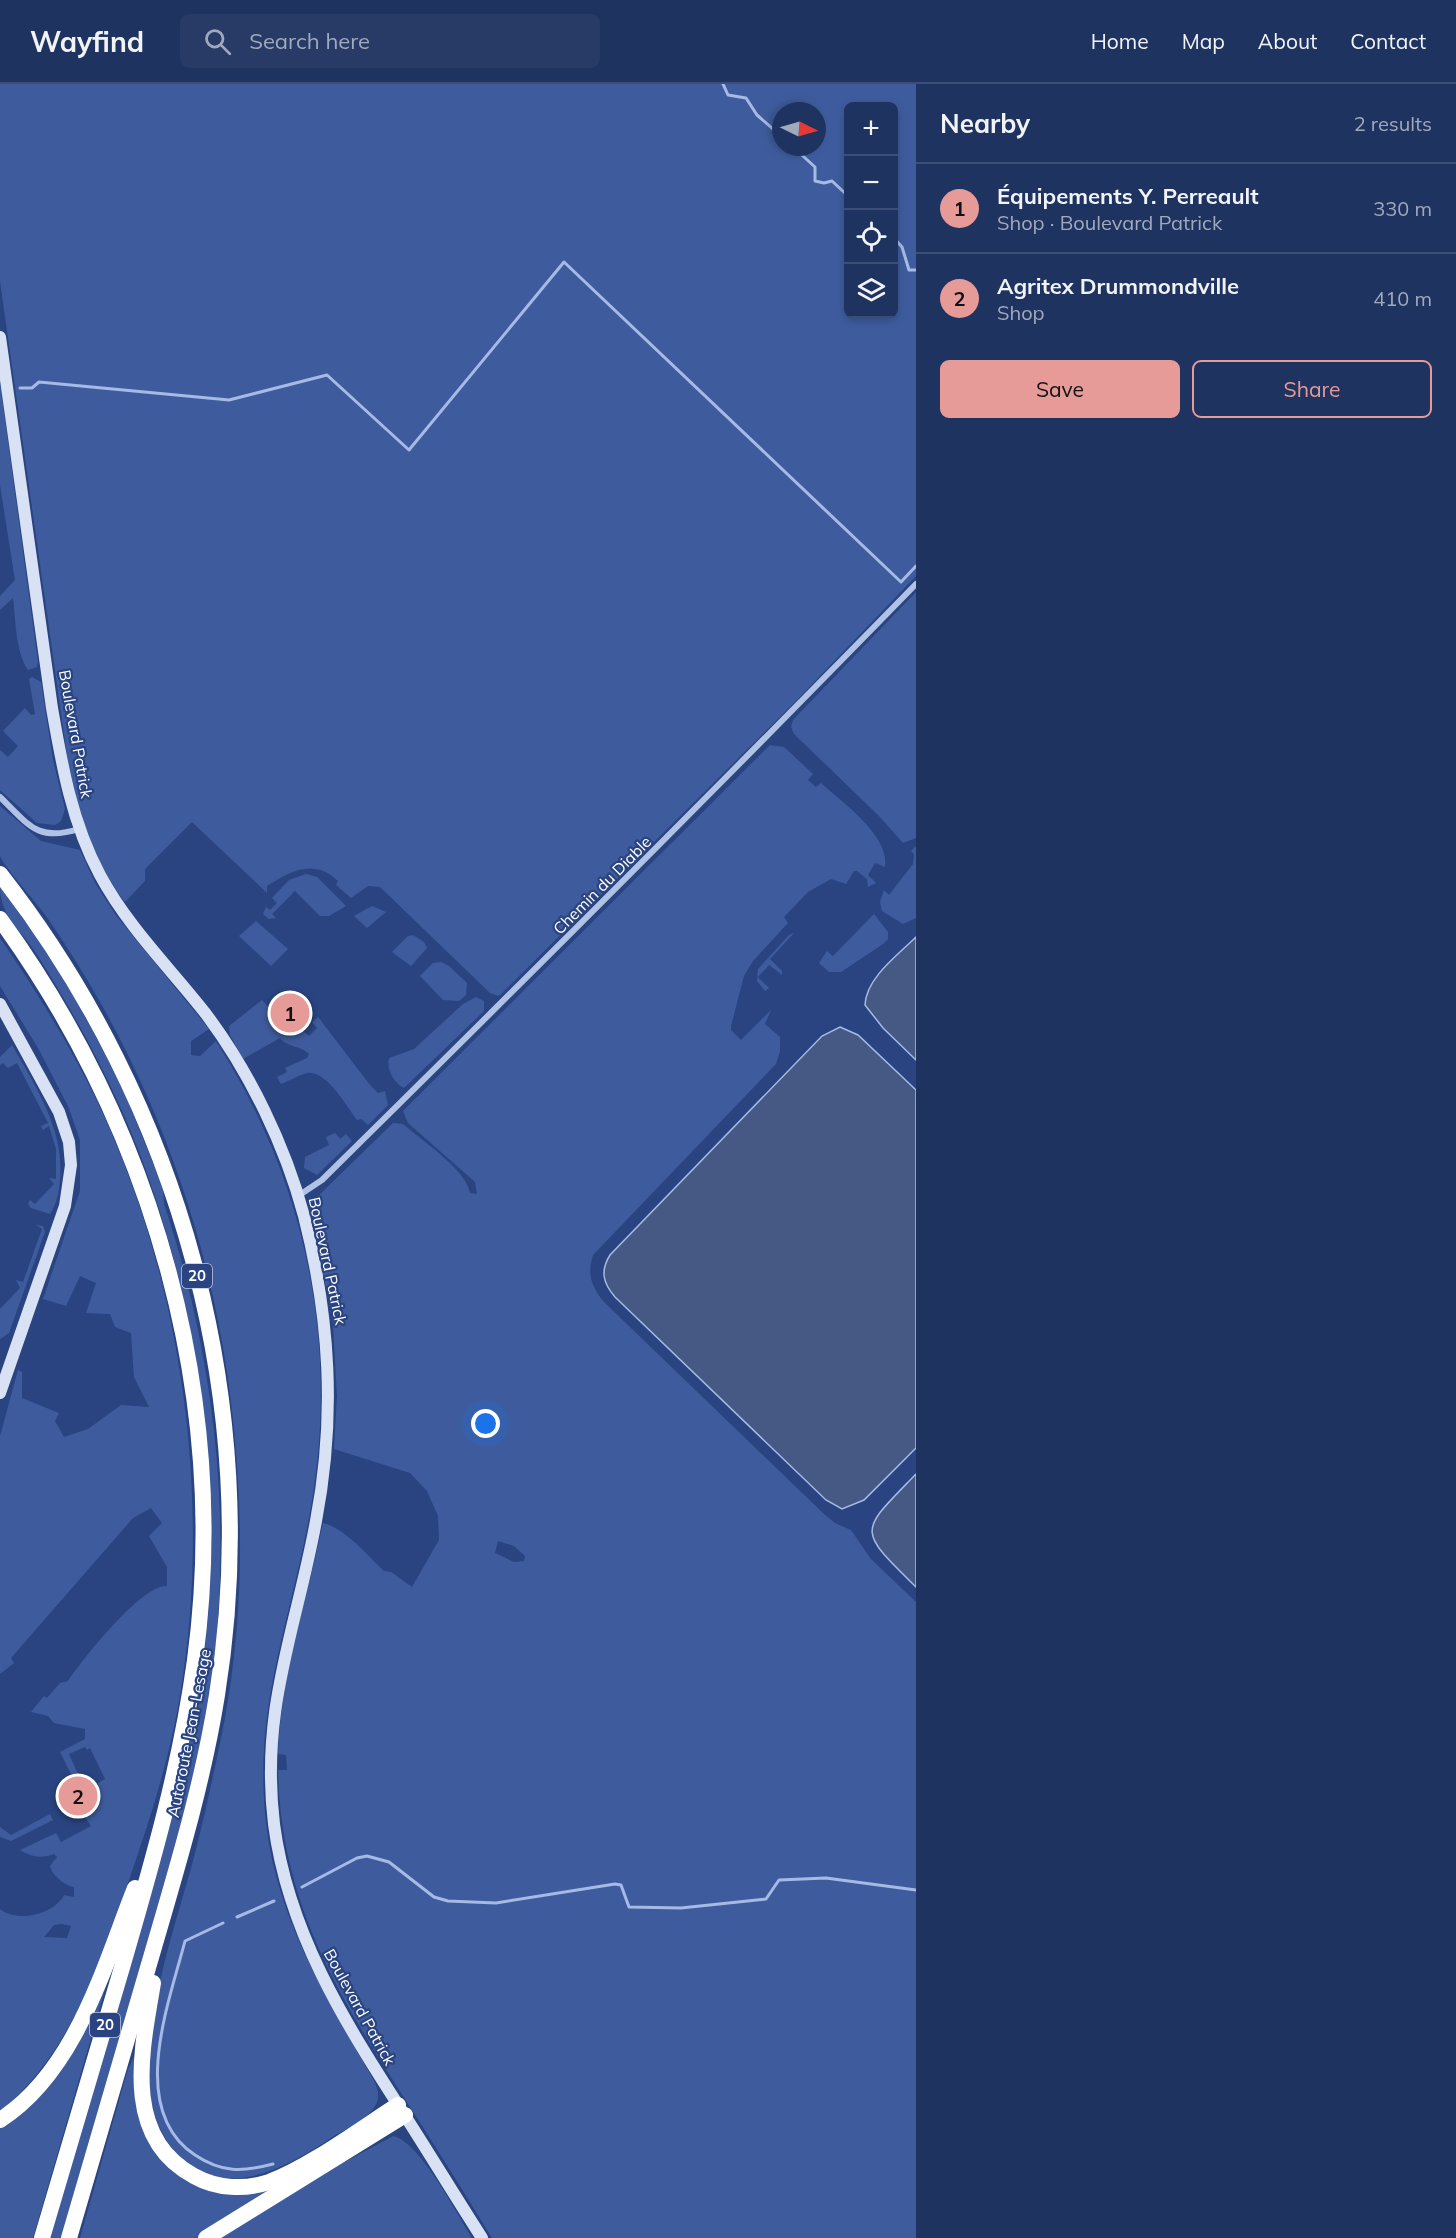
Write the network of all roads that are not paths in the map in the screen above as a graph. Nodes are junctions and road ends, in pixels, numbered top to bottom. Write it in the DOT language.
graph roads {
  1 [pos="0,337"];
  2 [pos="916,584"];
  3 [pos="0,797"];
  4 [pos="79,829"];
  5 [pos="0,874"];
  6 [pos="0,919"];
  7 [pos="0,1005"];
  8 [pos="298,1196"];
  9 [pos="0,1393"];
  10 [pos="166,1812"];
  11 [pos="164,1914"];
  12 [pos="401,2110"];
  13 [pos="0,2120"];
  14 [pos="42,2238"];
  15 [pos="69,2238"];
  16 [pos="206,2238"];
  17 [pos="482,2238"];
  1 -- 4 [label="street, Boulevard Patrick"];
  2 -- 8 [label="street, Chemin du Diable"];
  3 -- 4 [label="street"];
  4 -- 8 [label="street, Boulevard Patrick"];
  5 -- 11 [label="highway, Autoroute Jean-Lesage / 20"];
  6 -- 10 [label="highway, Autoroute Jean-Lesage / 20"];
  7 -- 9 [label="street"];
  8 -- 12 [label="street, Boulevard Patrick"];
  10 -- 13 [label="highway"];
  10 -- 14 [label="highway, Autoroute Jean-Lesage / 20"];
  11 -- 12 [label="highway"];
  11 -- 15 [label="highway, Autoroute Jean-Lesage / 20"];
  12 -- 16 [label="highway"];
  12 -- 17 [label="street, Boulevard Patrick"];
}
